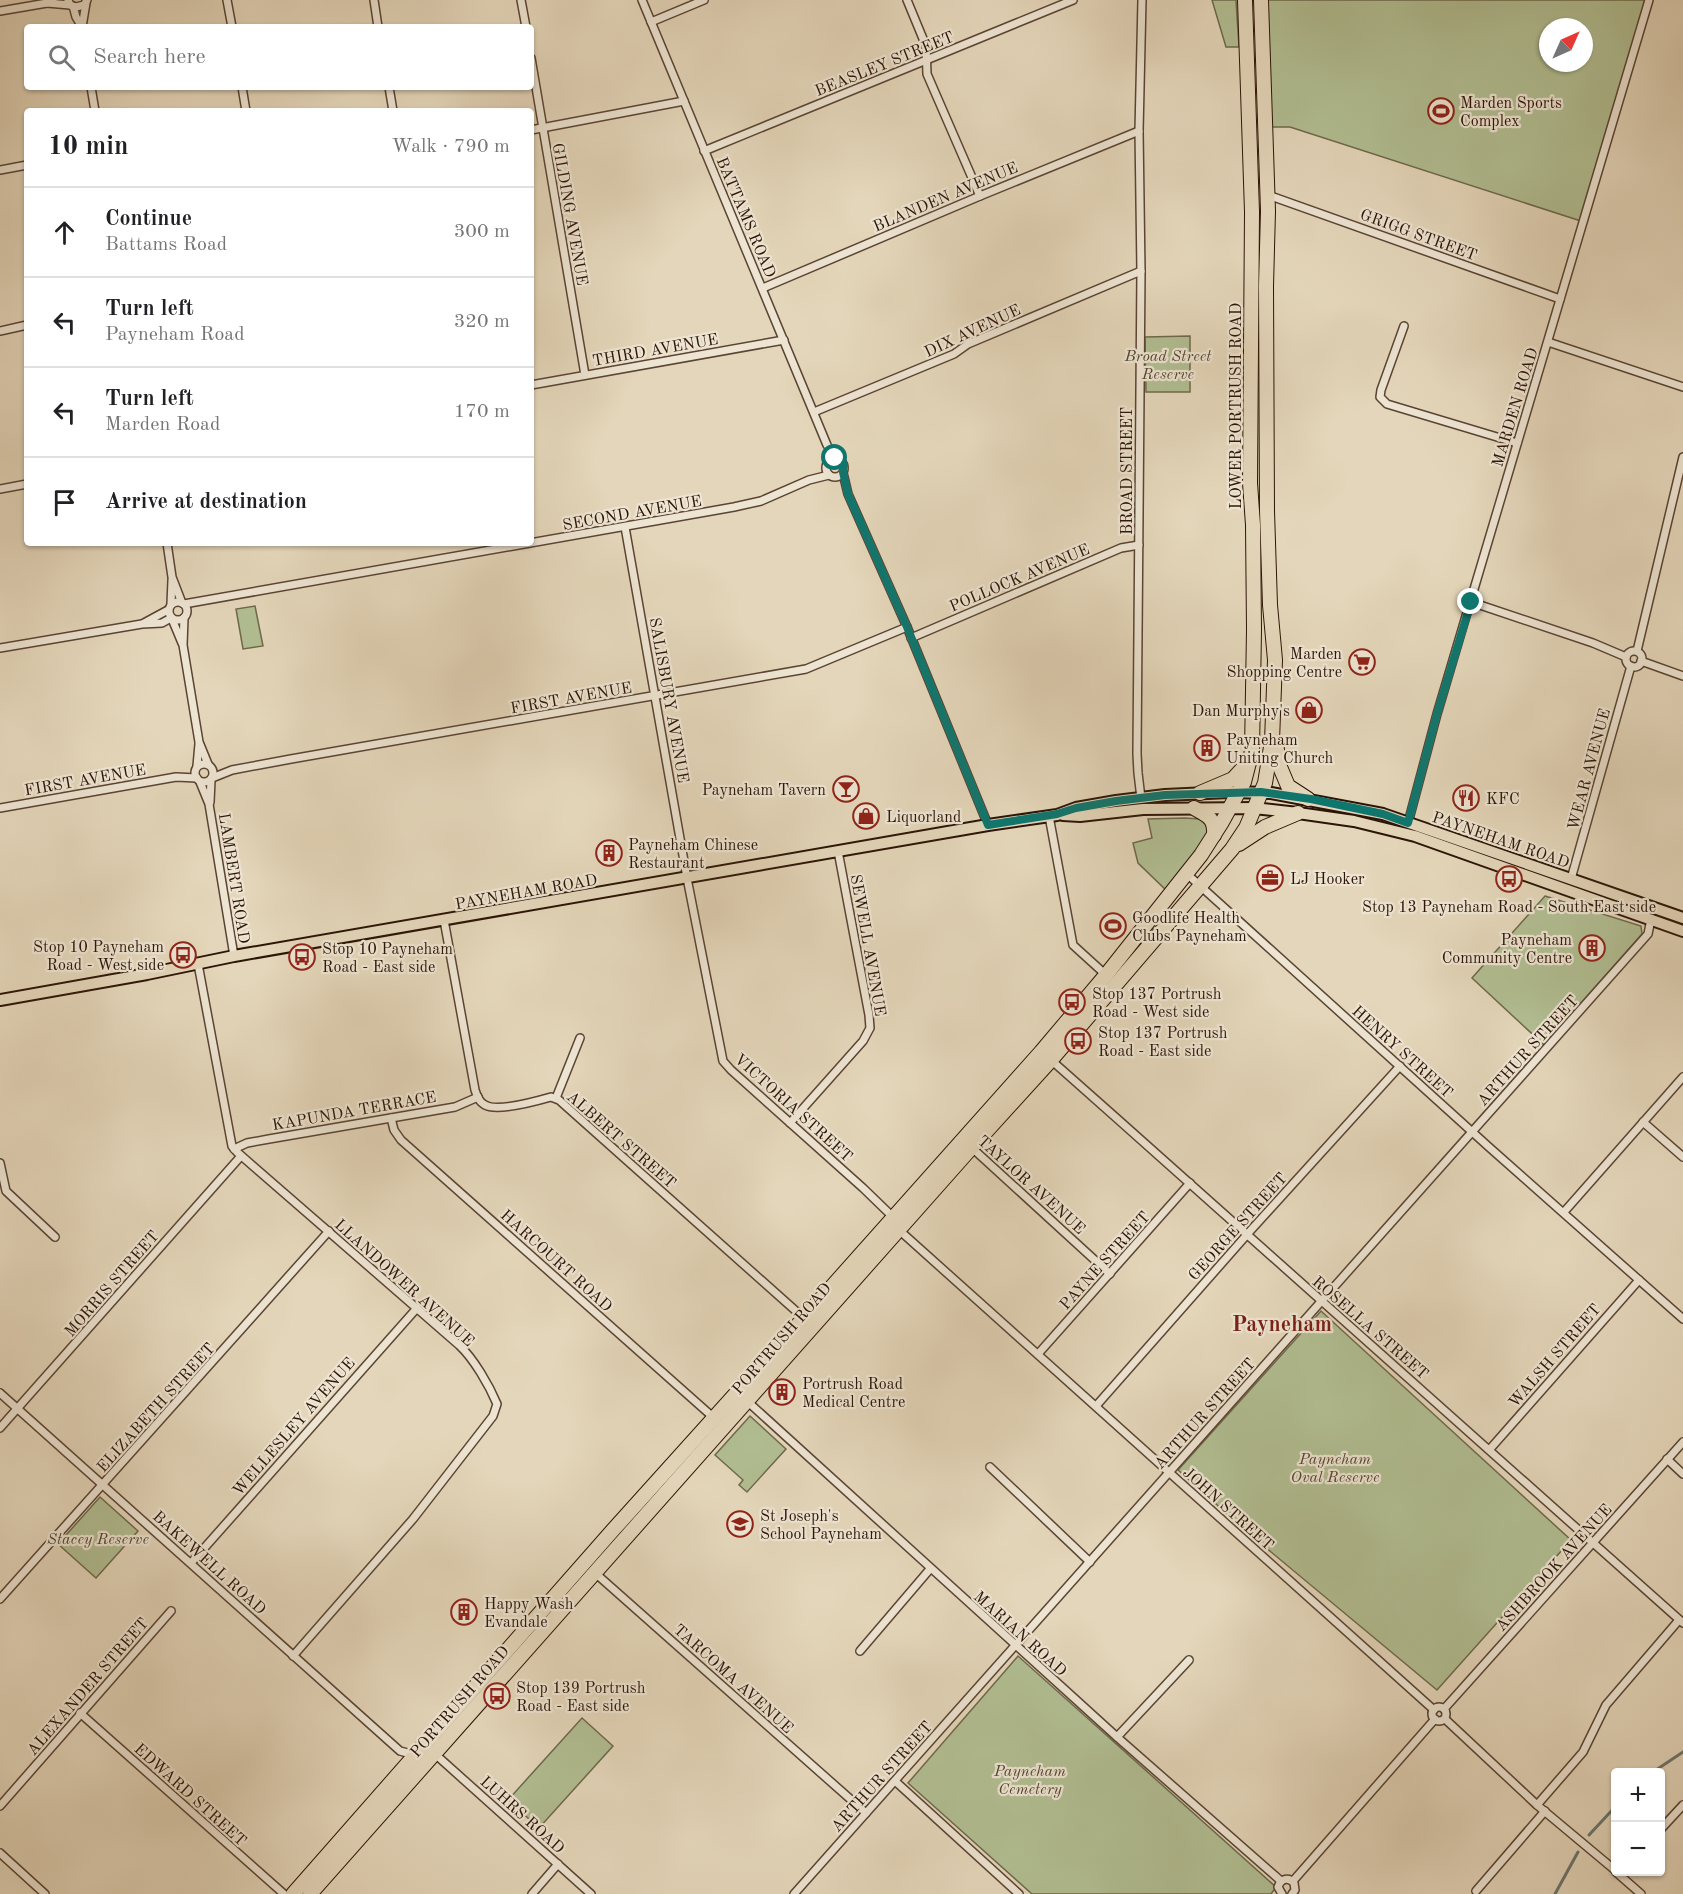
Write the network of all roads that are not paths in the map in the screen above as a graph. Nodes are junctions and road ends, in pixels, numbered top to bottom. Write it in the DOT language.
graph roads {
  1 [pos="227,0"];
  2 [pos="374,0"];
  3 [pos="521,0"];
  4 [pos="642,0"];
  5 [pos="704,0"];
  6 [pos="907,0"];
  7 [pos="1073,0"];
  8 [pos="1142,0"];
  9 [pos="1245,0"];
  10 [pos="1261,0"];
  11 [pos="1649,0"];
  12 [pos="50,1"];
  13 [pos="86,1"];
  14 [pos="70,4"];
  15 [pos="0,11"];
  16 [pos="651,22"];
  17 [pos="80,24"];
  18 [pos="82,24"];
  19 [pos="231,24"];
  20 [pos="378,24"];
  21 [pos="525,24"];
  22 [pos="927,60"];
  23 [pos="534,76"];
  24 [pos="92,90"];
  25 [pos="242,90"];
  26 [pos="390,90"];
  27 [pos="684,101"];
  28 [pos="94,108"];
  29 [pos="246,108"];
  30 [pos="392,108"];
  31 [pos="543,128"];
  32 [pos="534,130"];
  33 [pos="1139,131"];
  34 [pos="704,151"];
  35 [pos="24,166"];
  36 [pos="0,170"];
  37 [pos="1251,173"];
  38 [pos="1268,195"];
  39 [pos="980,196"];
  40 [pos="1252,217"];
  41 [pos="1141,271"];
  42 [pos="763,288"];
  43 [pos="1560,299"];
  44 [pos="24,326"];
  45 [pos="1404,326"];
  46 [pos="0,331"];
  47 [pos="784,340"];
  48 [pos="1548,342"];
  49 [pos="585,375"];
  50 [pos="534,384"];
  51 [pos="1683,387"];
  52 [pos="814,412"];
  53 [pos="1517,443"];
  54 [pos="1683,457"];
  55 [pos="830,462"];
  56 [pos="843,472"];
  57 [pos="831,476"];
  58 [pos="809,480"];
  59 [pos="1250,483"];
  60 [pos="24,485"];
  61 [pos="0,489"];
  62 [pos="848,494"];
  63 [pos="1267,511"];
  64 [pos="626,526"];
  65 [pos="1253,538"];
  66 [pos="534,542"];
  67 [pos="1139,545"];
  68 [pos="167,546"];
  69 [pos="514,546"];
  70 [pos="172,577"];
  71 [pos="1471,602"];
  72 [pos="170,607"];
  73 [pos="185,609"];
  74 [pos="171,618"];
  75 [pos="142,624"];
  76 [pos="907,627"];
  77 [pos="911,638"];
  78 [pos="183,645"];
  79 [pos="0,648"];
  80 [pos="1637,651"];
  81 [pos="1626,657"];
  82 [pos="1641,661"];
  83 [pos="1631,666"];
  84 [pos="1683,676"];
  85 [pos="655,696"];
  86 [pos="1273,728"];
  87 [pos="199,742"];
  88 [pos="1250,759"];
  89 [pos="210,766"];
  90 [pos="197,767"];
  91 [pos="232,770"];
  92 [pos="176,777"];
  93 [pos="212,779"];
  94 [pos="198,780"];
  95 [pos="1238,792"];
  96 [pos="1261,792"];
  97 [pos="1200,793"];
  98 [pos="1142,798"];
  99 [pos="1308,799"];
  100 [pos="209,804"];
  101 [pos="0,808"];
  102 [pos="1194,808"];
  103 [pos="1230,808"];
  104 [pos="1254,808"];
  105 [pos="1298,813"];
  106 [pos="1053,815"];
  107 [pos="1408,823"];
  108 [pos="988,825"];
  109 [pos="1214,835"];
  110 [pos="1232,849"];
  111 [pos="838,851"];
  112 [pos="1187,874"];
  113 [pos="687,878"];
  114 [pos="1571,879"];
  115 [pos="1200,886"];
  116 [pos="1683,918"];
  117 [pos="1651,919"];
  118 [pos="444,920"];
  119 [pos="1683,931"];
  120 [pos="234,956"];
  121 [pos="198,964"];
  122 [pos="1106,975"];
  123 [pos="0,999"];
  124 [pos="580,1038"];
  125 [pos="1046,1056"];
  126 [pos="1400,1066"];
  127 [pos="1683,1077"];
  128 [pos="478,1097"];
  129 [pos="556,1098"];
  130 [pos="391,1118"];
  131 [pos="790,1122"];
  132 [pos="1643,1122"];
  133 [pos="1472,1132"];
  134 [pos="967,1143"];
  135 [pos="234,1149"];
  136 [pos="241,1156"];
  137 [pos="1683,1157"];
  138 [pos="0,1163"];
  139 [pos="1190,1183"];
  140 [pos="1564,1212"];
  141 [pos="896,1223"];
  142 [pos="329,1231"];
  143 [pos="1247,1235"];
  144 [pos="56,1237"];
  145 [pos="1110,1274"];
  146 [pos="1639,1280"];
  147 [pos="1321,1302"];
  148 [pos="417,1308"];
  149 [pos="1683,1319"];
  150 [pos="809,1322"];
  151 [pos="1038,1354"];
  152 [pos="0,1393"];
  153 [pos="747,1401"];
  154 [pos="1096,1406"];
  155 [pos="17,1409"];
  156 [pos="714,1418"];
  157 [pos="0,1428"];
  158 [pos="1683,1442"];
  159 [pos="1490,1449"];
  160 [pos="1667,1460"];
  161 [pos="990,1467"];
  162 [pos="1170,1472"];
  163 [pos="1683,1474"];
  164 [pos="103,1485"];
  165 [pos="1593,1542"];
  166 [pos="1090,1562"];
  167 [pos="191,1563"];
  168 [pos="589,1568"];
  169 [pos="930,1569"];
  170 [pos="0,1599"];
  171 [pos="171,1611"];
  172 [pos="1681,1621"];
  173 [pos="1015,1646"];
  174 [pos="860,1652"];
  175 [pos="293,1656"];
  176 [pos="1189,1660"];
  177 [pos="1444,1709"];
  178 [pos="1434,1710"];
  179 [pos="80,1713"];
  180 [pos="1435,1719"];
  181 [pos="1445,1719"];
  182 [pos="442,1724"];
  183 [pos="1117,1737"];
  184 [pos="435,1754"];
  185 [pos="407,1759"];
  186 [pos="895,1781"];
  187 [pos="1538,1805"];
  188 [pos="1683,1805"];
  189 [pos="0,1806"];
  190 [pos="1545,1811"];
  191 [pos="866,1813"];
  192 [pos="1665,1825"];
  193 [pos="0,1853"];
  194 [pos="558,1864"];
  195 [pos="1611,1867"];
  196 [pos="1621,1876"];
  197 [pos="1281,1881"];
  198 [pos="1293,1881"];
  199 [pos="1476,1891"];
  200 [pos="797,1893"];
  201 [pos="45,1894"];
  202 [pos="284,1894"];
  203 [pos="293,1894"];
  204 [pos="310,1894"];
  205 [pos="532,1894"];
  206 [pos="591,1894"];
  207 [pos="1019,1894"];
  208 [pos="1282,1894"];
  209 [pos="1293,1894"];
  210 [pos="1641,1894"];
  1 -- 19 [label="street"];
  2 -- 20 [label="street"];
  3 -- 21 [label="street"];
  4 -- 16 [label="street, BATTAMS ROAD"];
  5 -- 16 [label="street"];
  6 -- 22 [label="street"];
  7 -- 22 [label="street, BEASLEY STREET"];
  8 -- 33 [label="street, BROAD STREET"];
  9 -- 37 [label="highway, LOWER PORTRUSH ROAD"];
  10 -- 38 [label="highway, LOWER PORTRUSH ROAD"];
  11 -- 43 [label="street, MARDEN ROAD"];
  12 -- 14 [label="street"];
  12 -- 15 [label="street"];
  13 -- 14 [label="street"];
  13 -- 18 [label="street"];
  14 -- 17 [label="street"];
  16 -- 27 [label="street, BATTAMS ROAD"];
  22 -- 34 [label="street, BEASLEY STREET"];
  22 -- 39 [label="street"];
  23 -- 31 [label="street, GILDING AVENUE"];
  24 -- 28 [label="street"];
  25 -- 29 [label="street"];
  26 -- 30 [label="street"];
  27 -- 31 [label="street"];
  27 -- 34 [label="street, BATTAMS ROAD"];
  31 -- 32 [label="street"];
  31 -- 49 [label="street, GILDING AVENUE"];
  33 -- 39 [label="street, BLANDEN AVENUE"];
  33 -- 41 [label="street, BROAD STREET"];
  34 -- 42 [label="street, BATTAMS ROAD"];
  35 -- 36 [label="street"];
  37 -- 38 [label="highway"];
  37 -- 40 [label="highway, LOWER PORTRUSH ROAD"];
  38 -- 40 [label="highway"];
  38 -- 43 [label="street, GRIGG STREET"];
  38 -- 63 [label="highway, LOWER PORTRUSH ROAD"];
  39 -- 42 [label="street, BLANDEN AVENUE"];
  40 -- 59 [label="highway, LOWER PORTRUSH ROAD"];
  41 -- 52 [label="street, DIX AVENUE"];
  41 -- 67 [label="street, BROAD STREET"];
  42 -- 47 [label="street, BATTAMS ROAD"];
  43 -- 48 [label="street, MARDEN ROAD"];
  44 -- 46 [label="street"];
  45 -- 53 [label="street"];
  47 -- 49 [label="street, THIRD AVENUE"];
  47 -- 52 [label="street, BATTAMS ROAD"];
  48 -- 51 [label="street"];
  48 -- 53 [label="street, MARDEN ROAD"];
  49 -- 50 [label="street, THIRD AVENUE"];
  52 -- 55 [label="street, BATTAMS ROAD"];
  53 -- 71 [label="street, MARDEN ROAD"];
  54 -- 80 [label="street"];
  55 -- 56 [label="street"];
  55 -- 57 [label="street"];
  55 -- 58 [label="street, SECOND AVENUE"];
  56 -- 57 [label="street"];
  56 -- 62 [label="street"];
  57 -- 58 [label="street, SECOND AVENUE"];
  57 -- 62 [label="street"];
  58 -- 64 [label="street, SECOND AVENUE"];
  59 -- 63 [label="highway"];
  59 -- 65 [label="highway, LOWER PORTRUSH ROAD"];
  60 -- 61 [label="street"];
  62 -- 76 [label="street"];
  63 -- 65 [label="highway"];
  63 -- 86 [label="highway, LOWER PORTRUSH ROAD"];
  64 -- 66 [label="street, SECOND AVENUE"];
  64 -- 85 [label="street, SALISBURY AVENUE"];
  65 -- 88 [label="highway, LOWER PORTRUSH ROAD"];
  67 -- 77 [label="street, POLLOCK AVENUE"];
  67 -- 98 [label="street, BROAD STREET"];
  68 -- 70 [label="street"];
  69 -- 73 [label="street, SECOND AVENUE"];
  70 -- 72 [label="street"];
  70 -- 73 [label="street"];
  71 -- 81 [label="street"];
  71 -- 107 [label="street, MARDEN ROAD"];
  72 -- 73 [label="street"];
  72 -- 74 [label="street"];
  72 -- 75 [label="street"];
  73 -- 74 [label="street"];
  73 -- 78 [label="street"];
  74 -- 75 [label="street"];
  74 -- 78 [label="street"];
  75 -- 79 [label="street"];
  76 -- 77 [label="street"];
  76 -- 85 [label="street, FIRST AVENUE"];
  77 -- 108 [label="street"];
  78 -- 87 [label="street"];
  80 -- 81 [label="street"];
  80 -- 82 [label="street"];
  81 -- 83 [label="street"];
  82 -- 83 [label="street"];
  82 -- 84 [label="street"];
  83 -- 114 [label="street, WEAR AVENUE"];
  85 -- 91 [label="street, FIRST AVENUE"];
  85 -- 113 [label="street, SALISBURY AVENUE"];
  86 -- 96 [label="highway, LOWER PORTRUSH ROAD"];
  86 -- 99 [label="highway"];
  87 -- 89 [label="street"];
  87 -- 90 [label="street"];
  88 -- 95 [label="highway, LOWER PORTRUSH ROAD"];
  88 -- 97 [label="highway"];
  89 -- 90 [label="street"];
  89 -- 91 [label="street, FIRST AVENUE"];
  89 -- 93 [label="street"];
  90 -- 92 [label="street, FIRST AVENUE"];
  90 -- 94 [label="street"];
  91 -- 93 [label="street, FIRST AVENUE"];
  92 -- 94 [label="street, FIRST AVENUE"];
  92 -- 101 [label="street, FIRST AVENUE"];
  93 -- 94 [label="street"];
  93 -- 100 [label="street, LAMBERT ROAD"];
  94 -- 100 [label="street, LAMBERT ROAD"];
  95 -- 96 [label="main road, PAYNEHAM ROAD"];
  95 -- 97 [label="main road, PAYNEHAM ROAD"];
  95 -- 103 [label="highway, LOWER PORTRUSH ROAD"];
  96 -- 99 [label="main road, PAYNEHAM ROAD"];
  96 -- 104 [label="highway, PORTRUSH ROAD"];
  97 -- 98 [label="main road, PAYNEHAM ROAD"];
  98 -- 106 [label="main road, PAYNEHAM ROAD"];
  99 -- 107 [label="main road, PAYNEHAM ROAD"];
  100 -- 120 [label="street, LAMBERT ROAD"];
  102 -- 103 [label="main road, PAYNEHAM ROAD"];
  102 -- 106 [label="main road, PAYNEHAM ROAD"];
  102 -- 109 [label="highway"];
  103 -- 104 [label="main road, PAYNEHAM ROAD"];
  103 -- 109 [label="highway, PORTRUSH ROAD"];
  104 -- 105 [label="main road, PAYNEHAM ROAD"];
  104 -- 110 [label="highway, PORTRUSH ROAD"];
  105 -- 110 [label="highway"];
  105 -- 117 [label="main road, PAYNEHAM ROAD"];
  106 -- 108 [label="main road, PAYNEHAM ROAD"];
  106 -- 122 [label="street"];
  107 -- 114 [label="main road, PAYNEHAM ROAD"];
  108 -- 111 [label="main road, PAYNEHAM ROAD"];
  109 -- 112 [label="highway, PORTRUSH ROAD"];
  110 -- 115 [label="highway, PORTRUSH ROAD"];
  111 -- 113 [label="main road, PAYNEHAM ROAD"];
  111 -- 131 [label="street, SEWELL AVENUE"];
  112 -- 115 [label="street, HENRY STREET"];
  112 -- 122 [label="highway, PORTRUSH ROAD"];
  113 -- 118 [label="main road, PAYNEHAM ROAD"];
  113 -- 131 [label="street, VICTORIA STREET"];
  114 -- 116 [label="main road, PAYNEHAM ROAD"];
  115 -- 125 [label="highway, PORTRUSH ROAD"];
  115 -- 126 [label="street, HENRY STREET"];
  117 -- 119 [label="main road, PAYNEHAM ROAD"];
  117 -- 133 [label="street, ARTHUR STREET"];
  118 -- 120 [label="main road, PAYNEHAM ROAD"];
  118 -- 128 [label="street"];
  120 -- 121 [label="main road, PAYNEHAM ROAD"];
  121 -- 123 [label="main road, PAYNEHAM ROAD"];
  121 -- 135 [label="street, LLANDOWER AVENUE"];
  122 -- 125 [label="highway, PORTRUSH ROAD"];
  124 -- 129 [label="street"];
  125 -- 134 [label="highway, PORTRUSH ROAD"];
  125 -- 139 [label="street, ROSELLA STREET"];
  126 -- 133 [label="street, HENRY STREET"];
  126 -- 143 [label="street, GEORGE STREET"];
  127 -- 132 [label="street"];
  128 -- 129 [label="street, ALBERT STREET"];
  128 -- 130 [label="street, KAPUNDA TERRACE"];
  129 -- 150 [label="street, ALBERT STREET"];
  130 -- 135 [label="street, KAPUNDA TERRACE"];
  130 -- 156 [label="street, HARCOURT ROAD"];
  131 -- 141 [label="street, VICTORIA STREET"];
  132 -- 137 [label="street"];
  132 -- 140 [label="street"];
  133 -- 140 [label="street, HENRY STREET"];
  133 -- 147 [label="street, ARTHUR STREET"];
  134 -- 141 [label="highway, PORTRUSH ROAD"];
  134 -- 145 [label="street, TAYLOR AVENUE"];
  135 -- 136 [label="street, LLANDOWER AVENUE"];
  136 -- 142 [label="street, LLANDOWER AVENUE"];
  136 -- 155 [label="street, MORRIS STREET"];
  138 -- 144 [label="street"];
  139 -- 143 [label="street, ROSELLA STREET"];
  139 -- 145 [label="street, PAYNE STREET"];
  140 -- 146 [label="street, HENRY STREET"];
  141 -- 150 [label="highway, PORTRUSH ROAD"];
  141 -- 151 [label="street, JOHN STREET"];
  142 -- 148 [label="street, LLANDOWER AVENUE"];
  142 -- 164 [label="street, ELIZABETH STREET"];
  143 -- 147 [label="street, ROSELLA STREET"];
  143 -- 154 [label="street, GEORGE STREET"];
  145 -- 151 [label="street, PAYNE STREET"];
  146 -- 149 [label="street, HENRY STREET"];
  146 -- 159 [label="street, WALSH STREET"];
  147 -- 159 [label="street, ROSELLA STREET"];
  147 -- 162 [label="street, ARTHUR STREET"];
  148 -- 167 [label="street, WELLESLEY AVENUE"];
  148 -- 175 [label="street, LLANDOWER AVENUE"];
  150 -- 153 [label="highway, PORTRUSH ROAD"];
  150 -- 156 [label="highway, PORTRUSH ROAD"];
  151 -- 154 [label="street, JOHN STREET"];
  152 -- 155 [label="street, BAKEWELL ROAD"];
  153 -- 168 [label="highway, PORTRUSH ROAD"];
  153 -- 169 [label="street, MARIAN ROAD"];
  154 -- 162 [label="street, JOHN STREET"];
  155 -- 157 [label="street, MORRIS STREET"];
  155 -- 164 [label="street, BAKEWELL ROAD"];
  156 -- 168 [label="highway, PORTRUSH ROAD"];
  158 -- 160 [label="street, ASHBROOK AVENUE"];
  159 -- 165 [label="street, ROSELLA STREET"];
  160 -- 163 [label="street"];
  160 -- 165 [label="street, ASHBROOK AVENUE"];
  161 -- 166 [label="street"];
  162 -- 166 [label="street, ARTHUR STREET"];
  162 -- 178 [label="street, JOHN STREET"];
  164 -- 167 [label="street, BAKEWELL ROAD"];
  164 -- 170 [label="street, ELIZABETH STREET"];
  165 -- 172 [label="street, ROSELLA STREET"];
  165 -- 177 [label="street, ASHBROOK AVENUE"];
  166 -- 173 [label="street, ARTHUR STREET"];
  167 -- 175 [label="street, BAKEWELL ROAD"];
  168 -- 182 [label="highway, PORTRUSH ROAD"];
  168 -- 184 [label="highway, PORTRUSH ROAD"];
  168 -- 191 [label="street, TARCOMA AVENUE"];
  169 -- 173 [label="street, MARIAN ROAD"];
  169 -- 174 [label="street"];
  171 -- 179 [label="street, ALEXANDER STREET"];
  172 -- 187 [label="street"];
  173 -- 183 [label="street, MARIAN ROAD"];
  173 -- 186 [label="street, ARTHUR STREET"];
  175 -- 185 [label="street, BAKEWELL ROAD"];
  176 -- 183 [label="street"];
  177 -- 178 [label="street"];
  177 -- 181 [label="street"];
  178 -- 180 [label="street"];
  179 -- 189 [label="street, ALEXANDER STREET"];
  179 -- 202 [label="street, EDWARD STREET"];
  180 -- 181 [label="street"];
  180 -- 198 [label="street"];
  181 -- 187 [label="street"];
  182 -- 184 [label="highway"];
  182 -- 185 [label="highway, PORTRUSH ROAD"];
  183 -- 197 [label="street, MARIAN ROAD"];
  184 -- 185 [label="highway"];
  184 -- 194 [label="street, LUHRS ROAD"];
  184 -- 204 [label="highway, PORTRUSH ROAD"];
  185 -- 203 [label="highway, PORTRUSH ROAD"];
  186 -- 191 [label="street, ARTHUR STREET"];
  186 -- 207 [label="street"];
  187 -- 190 [label="street"];
  188 -- 192 [label="street"];
  190 -- 195 [label="street"];
  190 -- 199 [label="street"];
  191 -- 200 [label="street, ARTHUR STREET"];
  193 -- 201 [label="street"];
  194 -- 205 [label="street"];
  194 -- 206 [label="street, LUHRS ROAD"];
  196 -- 210 [label="street"];
  197 -- 198 [label="street"];
  197 -- 208 [label="street"];
  198 -- 209 [label="street"];
}
